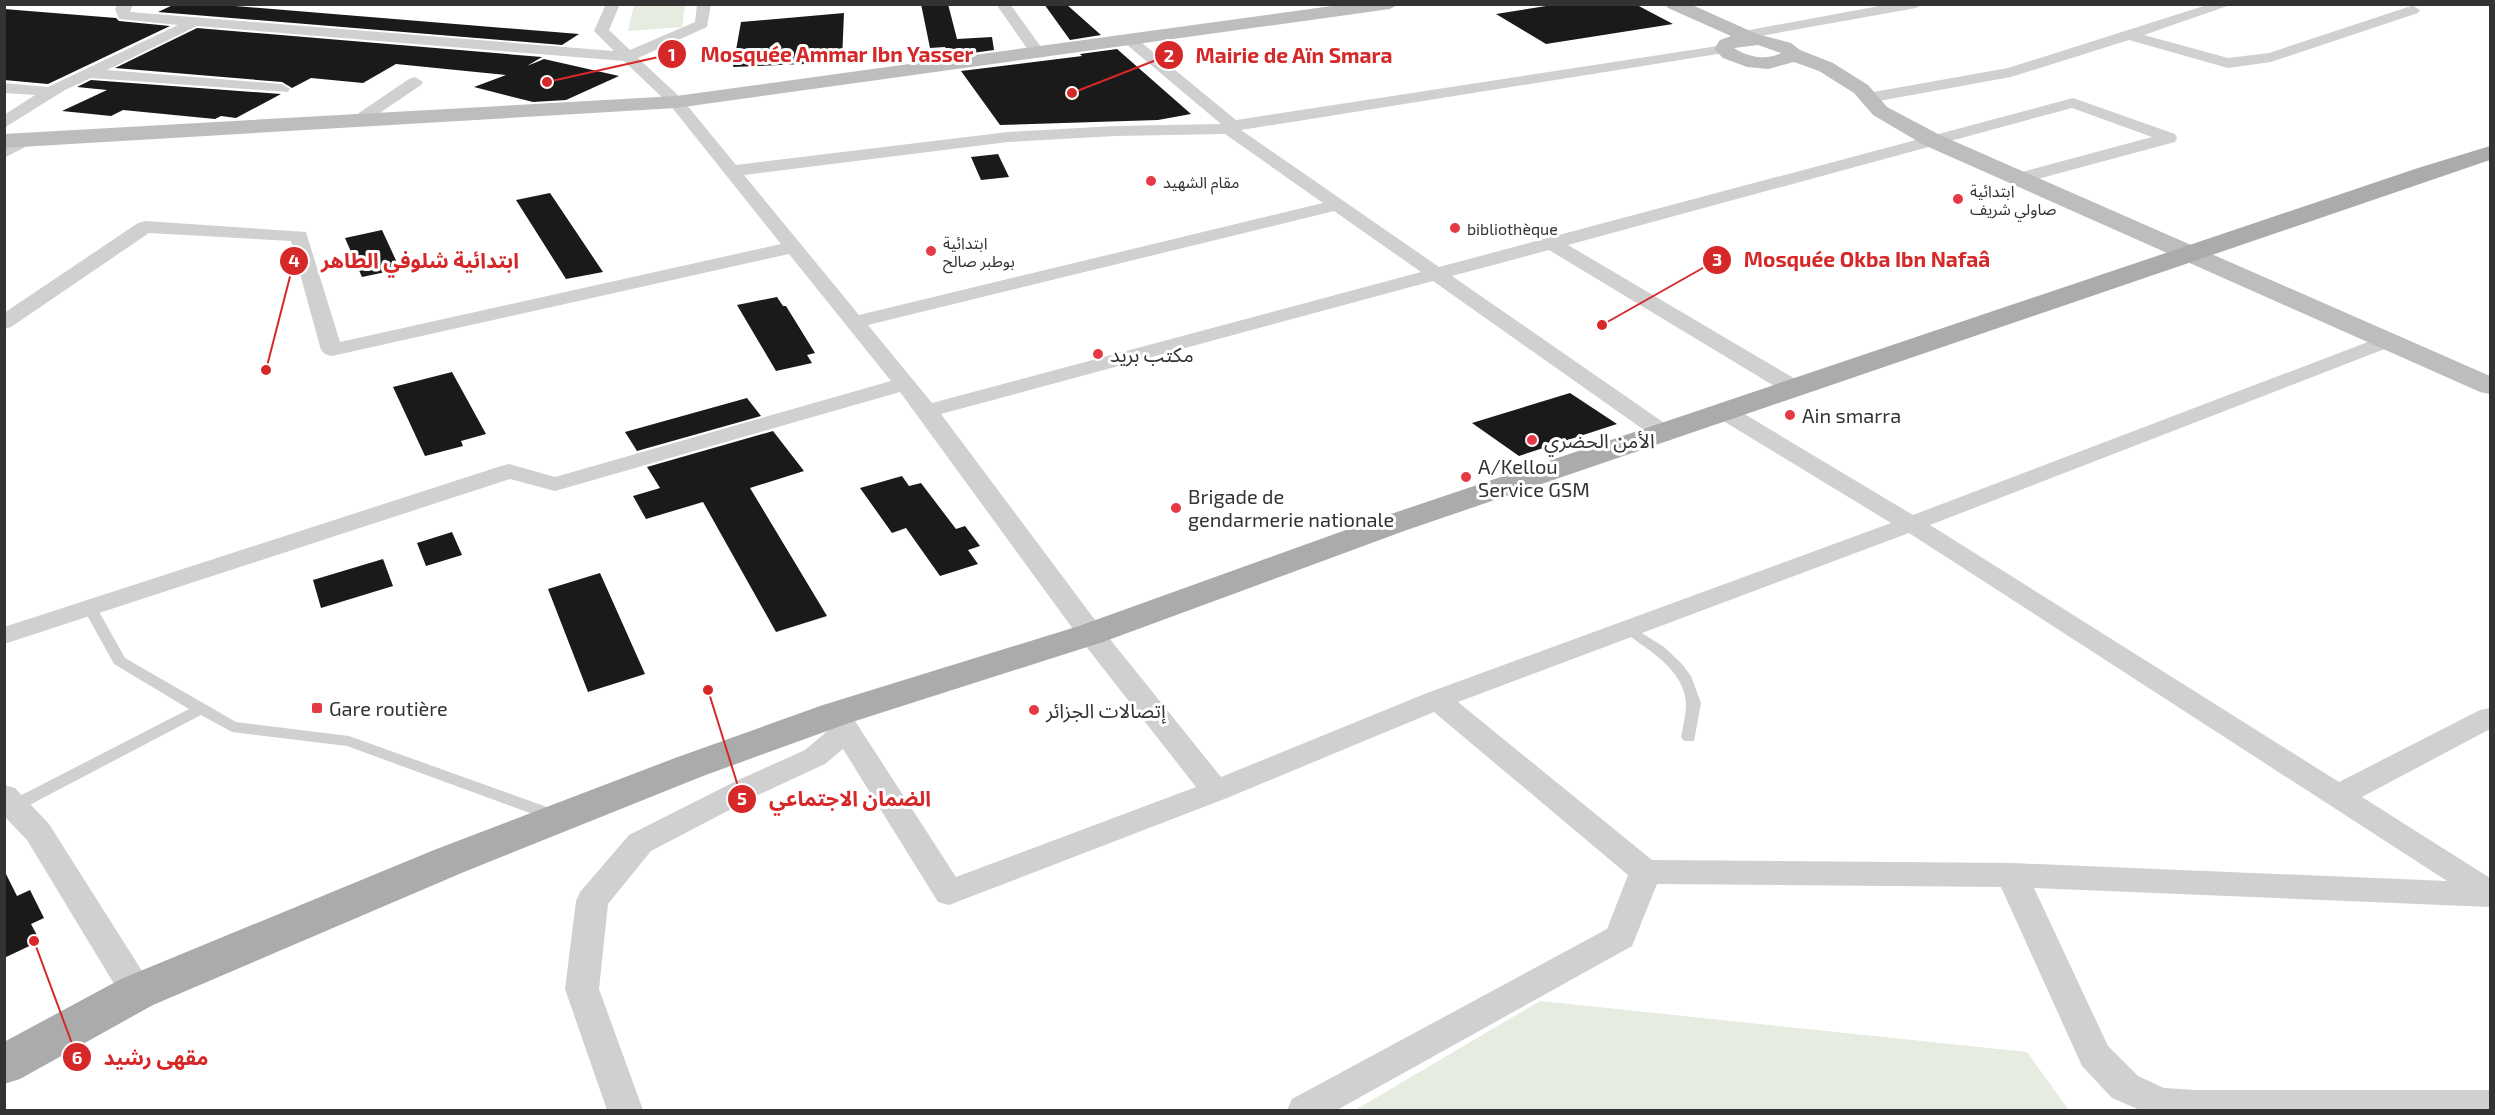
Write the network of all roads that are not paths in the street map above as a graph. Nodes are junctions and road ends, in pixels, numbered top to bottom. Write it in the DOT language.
graph roads {
  1 [pos="126,4"];
  2 [pos="613,4"];
  3 [pos="704,4"];
  4 [pos="1003,4"];
  5 [pos="1390,4"];
  6 [pos="1674,4"];
  7 [pos="1916,4"];
  8 [pos="2226,4"];
  9 [pos="2413,10"];
  10 [pos="198,21"];
  11 [pos="2132,36"];
  12 [pos="1131,41"];
  13 [pos="1739,41"];
  14 [pos="1038,54"];
  15 [pos="1792,54"];
  16 [pos="627,57"];
  17 [pos="1753,62"];
  18 [pos="1604,69"];
  19 [pos="88,73"];
  20 [pos="415,82"];
  21 [pos="4,88"];
  22 [pos="282,89"];
  23 [pos="51,92"];
  24 [pos="1868,98"];
  25 [pos="676,102"];
  26 [pos="356,122"];
  27 [pos="4,123"];
  28 [pos="1231,128"];
  29 [pos="1932,140"];
  30 [pos="14,141"];
  31 [pos="4,153"];
  32 [pos="2490,153"];
  33 [pos="731,171"];
  34 [pos="2017,179"];
  35 [pos="1337,205"];
  36 [pos="1553,244"];
  37 [pos="793,247"];
  38 [pos="2189,254"];
  39 [pos="1438,275"];
  40 [pos="854,322"];
  41 [pos="4,323"];
  42 [pos="2388,341"];
  43 [pos="905,384"];
  44 [pos="2490,386"];
  45 [pos="1794,388"];
  46 [pos="927,411"];
  47 [pos="1723,411"];
  48 [pos="1662,432"];
  49 [pos="1911,524"];
  50 [pos="90,608"];
  51 [pos="1629,629"];
  52 [pos="1091,634"];
  53 [pos="4,636"];
  54 [pos="1437,700"];
  55 [pos="201,709"];
  56 [pos="2490,717"];
  57 [pos="841,723"];
  58 [pos="1689,737"];
  59 [pos="1216,791"];
  60 [pos="2338,796"];
  61 [pos="9,801"];
  62 [pos="560,818"];
  63 [pos="1645,872"];
  64 [pos="2012,875"];
  65 [pos="2490,894"];
  66 [pos="137,992"];
  67 [pos="4,1065"];
  68 [pos="2490,1106"];
  69 [pos="625,1110"];
  70 [pos="1305,1110"];
  1 -- 10 [label="street"];
  2 -- 16 [label="street"];
  3 -- 16 [label="street"];
  4 -- 14 [label="street"];
  5 -- 12 [label="main road"];
  6 -- 13 [label="main road"];
  7 -- 13 [label="street"];
  8 -- 11 [label="street"];
  9 -- 11 [label="street"];
  10 -- 16 [label="street"];
  10 -- 19 [label="street"];
  11 -- 24 [label="street"];
  12 -- 14 [label="main road"];
  12 -- 28 [label="street"];
  13 -- 15 [label="main road"];
  13 -- 17 [label="main road"];
  13 -- 18 [label="street"];
  14 -- 25 [label="main road"];
  15 -- 17 [label="main road"];
  15 -- 24 [label="main road"];
  16 -- 25 [label="street"];
  17 -- 18 [label="street"];
  18 -- 28 [label="street"];
  19 -- 22 [label="street"];
  19 -- 23 [label="street"];
  20 -- 26 [label="street"];
  21 -- 23 [label="street"];
  23 -- 27 [label="street"];
  24 -- 29 [label="main road"];
  25 -- 26 [label="main road"];
  25 -- 33 [label="street"];
  26 -- 30 [label="main road"];
  28 -- 33 [label="street"];
  28 -- 35 [label="street"];
  29 -- 34 [label="main road"];
  29 -- 34 [label="street"];
  29 -- 36 [label="street"];
  30 -- 31 [label="street"];
  32 -- 38 [label="main road"];
  33 -- 37 [label="street"];
  34 -- 38 [label="main road"];
  35 -- 39 [label="street"];
  35 -- 40 [label="street"];
  36 -- 39 [label="street"];
  36 -- 45 [label="street"];
  37 -- 40 [label="street"];
  37 -- 41 [label="street"];
  38 -- 42 [label="main road"];
  38 -- 45 [label="main road"];
  39 -- 46 [label="street"];
  39 -- 48 [label="street"];
  40 -- 43 [label="street"];
  42 -- 44 [label="main road"];
  42 -- 49 [label="street"];
  43 -- 46 [label="street"];
  43 -- 50 [label="street"];
  45 -- 47 [label="main road"];
  46 -- 52 [label="street"];
  47 -- 48 [label="main road"];
  47 -- 49 [label="street"];
  48 -- 52 [label="main road"];
  49 -- 51 [label="street"];
  49 -- 60 [label="street"];
  50 -- 53 [label="street"];
  50 -- 55 [label="lane"];
  51 -- 54 [label="street"];
  51 -- 58 [label="lane"];
  52 -- 57 [label="main road"];
  52 -- 59 [label="street"];
  54 -- 59 [label="street"];
  54 -- 63 [label="street"];
  55 -- 61 [label="lane"];
  55 -- 62 [label="lane"];
  56 -- 60 [label="street"];
  57 -- 59 [label="street"];
  57 -- 62 [label="main road"];
  57 -- 69 [label="street"];
  60 -- 65 [label="street"];
  61 -- 66 [label="street"];
  62 -- 66 [label="main road"];
  63 -- 64 [label="street"];
  63 -- 70 [label="street"];
  64 -- 65 [label="street"];
  64 -- 68 [label="street"];
  66 -- 67 [label="main road"];
}
